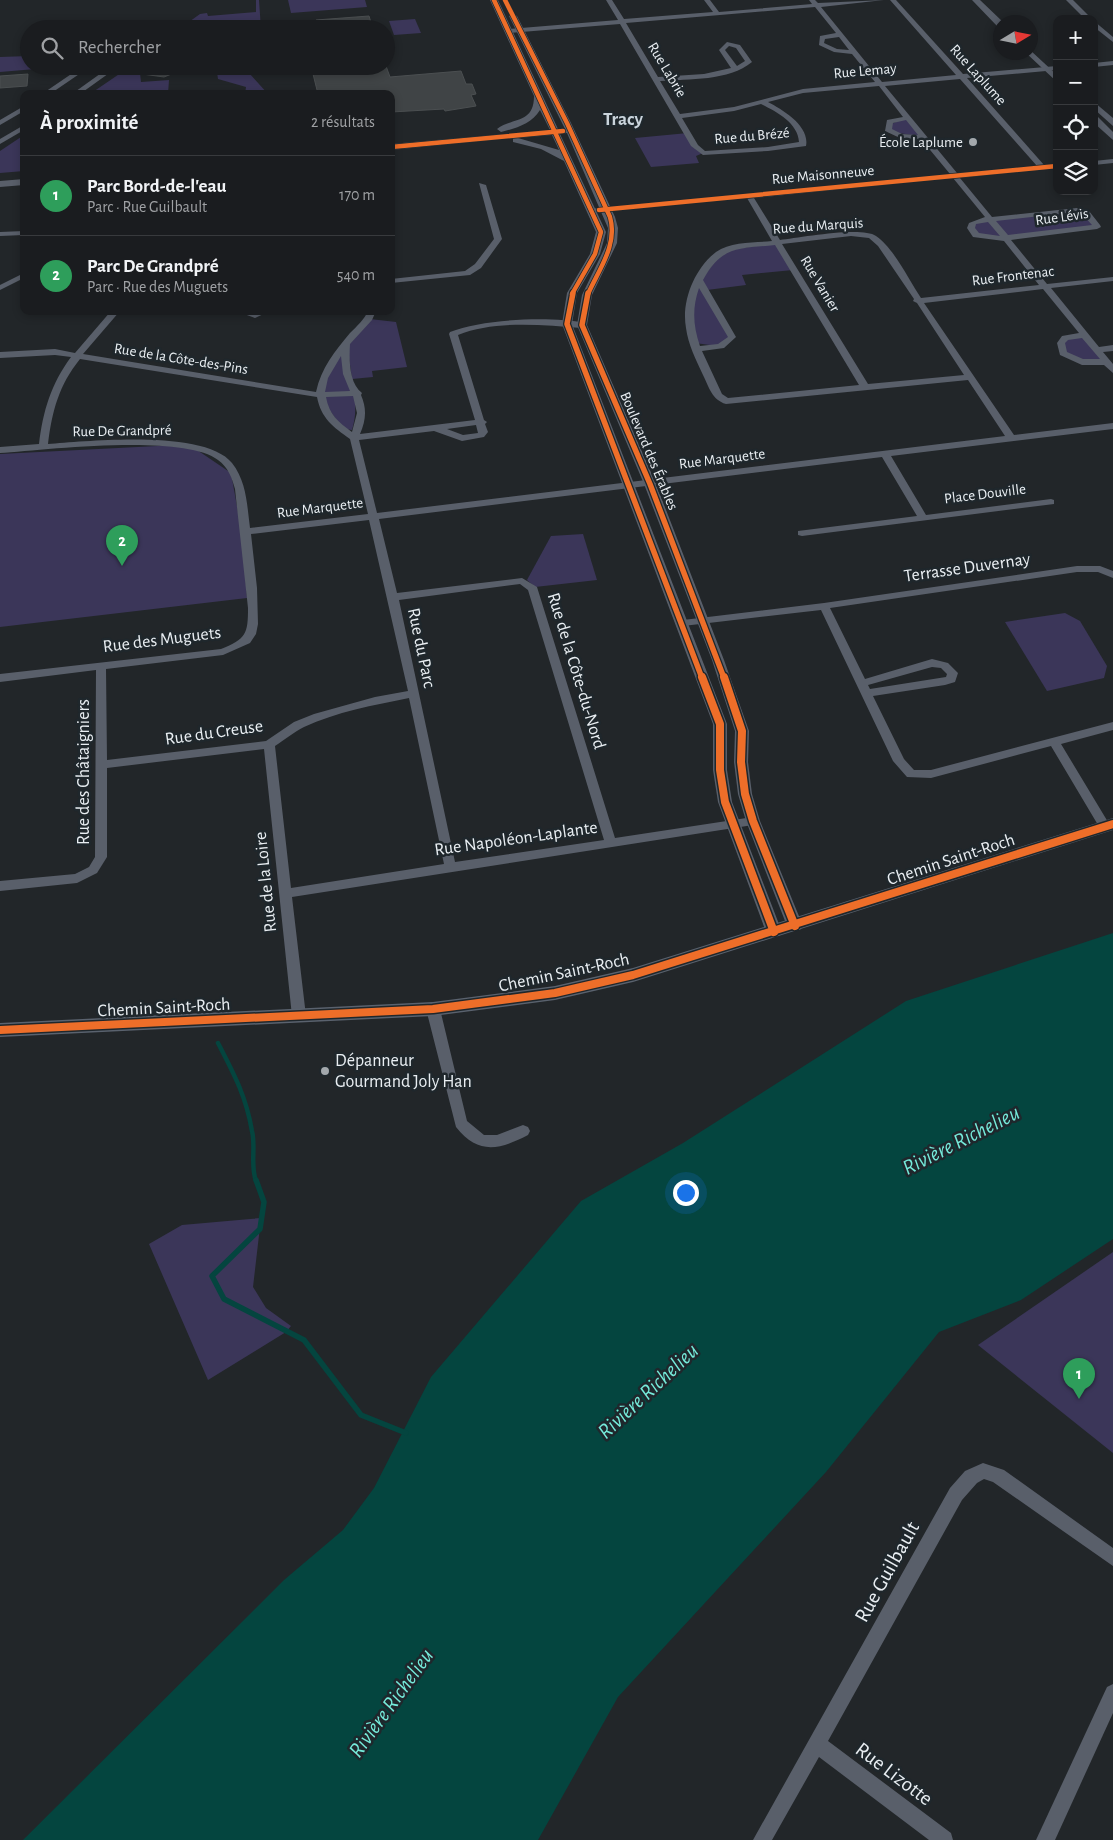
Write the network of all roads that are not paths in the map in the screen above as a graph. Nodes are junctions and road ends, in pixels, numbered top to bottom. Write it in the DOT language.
graph roads {
  1 [pos="494,0"];
  2 [pos="505,0"];
  3 [pos="608,0"];
  4 [pos="707,0"];
  5 [pos="881,0"];
  6 [pos="894,0"];
  7 [pos="976,0"];
  8 [pos="1069,0"];
  9 [pos="814,3"];
  10 [pos="716,13"];
  11 [pos="1085,15"];
  12 [pos="993,17"];
  13 [pos="621,21"];
  14 [pos="1098,27"];
  15 [pos="520,30"];
  16 [pos="509,31"];
  17 [pos="840,35"];
  18 [pos="1113,40"];
  19 [pos="1038,48"];
  20 [pos="854,52"];
  21 [pos="1037,60"];
  22 [pos="1053,63"];
  23 [pos="1113,63"];
  24 [pos="1098,65"];
  25 [pos="735,68"];
  26 [pos="1053,68"];
  27 [pos="1046,69"];
  28 [pos="74,75"];
  29 [pos="103,75"];
  30 [pos="962,76"];
  31 [pos="1053,76"];
  32 [pos="656,79"];
  33 [pos="879,84"];
  34 [pos="52,90"];
  35 [pos="81,90"];
  36 [pos="538,96"];
  37 [pos="762,102"];
  38 [pos="1095,105"];
  39 [pos="20,110"];
  40 [pos="678,116"];
  41 [pos="907,118"];
  42 [pos="1098,122"];
  43 [pos="0,123"];
  44 [pos="1113,123"];
  45 [pos="568,127"];
  46 [pos="553,128"];
  47 [pos="20,130"];
  48 [pos="501,130"];
  49 [pos="922,137"];
  50 [pos="1113,137"];
  51 [pos="490,138"];
  52 [pos="395,140"];
  53 [pos="0,142"];
  54 [pos="395,148"];
  55 [pos="703,153"];
  56 [pos="568,161"];
  57 [pos="1113,161"];
  58 [pos="1098,163"];
  59 [pos="1053,167"];
  60 [pos="1043,168"];
  61 [pos="20,176"];
  62 [pos="955,176"];
  63 [pos="0,178"];
  64 [pos="20,182"];
  65 [pos="0,184"];
  66 [pos="482,185"];
  67 [pos="749,196"];
  68 [pos="607,210"];
  69 [pos="592,211"];
  70 [pos="990,219"];
  71 [pos="20,233"];
  72 [pos="0,234"];
  73 [pos="1006,238"];
  74 [pos="779,242"];
  75 [pos="20,277"];
  76 [pos="1113,279"];
  77 [pos="699,280"];
  78 [pos="395,281"];
  79 [pos="1045,287"];
  80 [pos="0,288"];
  81 [pos="917,301"];
  82 [pos="113,315"];
  83 [pos="370,315"];
  84 [pos="567,324"];
  85 [pos="582,325"];
  86 [pos="1084,335"];
  87 [pos="346,343"];
  88 [pos="1113,348"];
  89 [pos="697,349"];
  90 [pos="1096,350"];
  91 [pos="0,356"];
  92 [pos="78,356"];
  93 [pos="1106,362"];
  94 [pos="1113,370"];
  95 [pos="970,377"];
  96 [pos="866,388"];
  97 [pos="358,393"];
  98 [pos="320,395"];
  99 [pos="482,422"];
  100 [pos="1113,426"];
  101 [pos="432,428"];
  102 [pos="354,438"];
  103 [pos="1011,438"];
  104 [pos="43,448"];
  105 [pos="0,450"];
  106 [pos="884,453"];
  107 [pos="650,484"];
  108 [pos="628,486"];
  109 [pos="1051,502"];
  110 [pos="374,517"];
  111 [pos="923,517"];
  112 [pos="245,532"];
  113 [pos="802,533"];
  114 [pos="1113,575"];
  115 [pos="393,597"];
  116 [pos="824,606"];
  117 [pos="702,620"];
  118 [pos="683,623"];
  119 [pos="101,666"];
  120 [pos="0,678"];
  121 [pos="864,688"];
  122 [pos="413,694"];
  123 [pos="1113,726"];
  124 [pos="1054,742"];
  125 [pos="269,745"];
  126 [pos="100,765"];
  127 [pos="753,821"];
  128 [pos="732,824"];
  129 [pos="1109,825"];
  130 [pos="610,843"];
  131 [pos="450,866"];
  132 [pos="0,886"];
  133 [pos="285,893"];
  134 [pos="794,926"];
  135 [pos="774,932"];
  136 [pos="433,1009"];
  137 [pos="299,1016"];
  138 [pos="0,1030"];
  139 [pos="523,1131"];
  140 [pos="1113,1558"];
  141 [pos="1113,1693"];
  142 [pos="817,1744"];
  143 [pos="762,1840"];
  144 [pos="944,1840"];
  145 [pos="1045,1840"];
  1 -- 16 [label="street"];
  2 -- 15 [label="street"];
  3 -- 13 [label="street, Rue Labrie"];
  4 -- 10 [label="street"];
  5 -- 9 [label="street"];
  6 -- 30 [label="street, Rue Laplume"];
  7 -- 12 [label="street"];
  8 -- 11 [label="street"];
  9 -- 10 [label="street"];
  9 -- 17 [label="street"];
  10 -- 13 [label="street"];
  13 -- 15 [label="street"];
  13 -- 32 [label="street, Rue Labrie"];
  14 -- 18 [label="street"];
  15 -- 16 [label="street"];
  15 -- 45 [label="street"];
  16 -- 36 [label="street"];
  17 -- 20 [label="street"];
  17 -- 20 [label="street"];
  19 -- 22 [label="street"];
  20 -- 33 [label="street"];
  21 -- 27 [label="street"];
  23 -- 24 [label="street"];
  25 -- 32 [label="street"];
  26 -- 27 [label="street, Rue Lemay"];
  27 -- 30 [label="street, Rue Lemay"];
  27 -- 31 [label="street"];
  28 -- 34 [label="street"];
  29 -- 35 [label="street"];
  30 -- 33 [label="street, Rue Lemay"];
  30 -- 60 [label="street, Rue Laplume"];
  32 -- 40 [label="street, Rue Labrie"];
  33 -- 37 [label="street, Rue Lemay"];
  33 -- 41 [label="street"];
  36 -- 46 [label="street"];
  36 -- 48 [label="street"];
  37 -- 40 [label="street, Rue Lemay"];
  37 -- 55 [label="street, Rue du Brézé"];
  38 -- 44 [label="street"];
  39 -- 43 [label="street"];
  40 -- 55 [label="street, Rue Labrie"];
  41 -- 49 [label="street"];
  41 -- 49 [label="street"];
  42 -- 50 [label="street"];
  45 -- 46 [label="street"];
  45 -- 68 [label="street"];
  46 -- 48 [label="street"];
  46 -- 51 [label="street"];
  46 -- 56 [label="street"];
  47 -- 53 [label="street"];
  48 -- 52 [label="street"];
  49 -- 62 [label="street"];
  51 -- 54 [label="street"];
  51 -- 56 [label="street"];
  56 -- 69 [label="street"];
  57 -- 58 [label="street"];
  59 -- 60 [label="street, Rue Maisonneuve"];
  60 -- 62 [label="street, Rue Maisonneuve"];
  61 -- 63 [label="street"];
  62 -- 67 [label="street, Rue Maisonneuve"];
  62 -- 70 [label="street"];
  64 -- 65 [label="street"];
  66 -- 78 [label="street"];
  67 -- 68 [label="street, Rue Maisonneuve"];
  67 -- 74 [label="street, Rue Vanier"];
  68 -- 69 [label="street, Rue Maisonneuve"];
  68 -- 85 [label="street"];
  69 -- 84 [label="street"];
  70 -- 73 [label="street"];
  70 -- 73 [label="street"];
  70 -- 73 [label="street, Rue Lévis"];
  71 -- 72 [label="street"];
  73 -- 79 [label="street"];
  74 -- 77 [label="street, Rue du Marquis"];
  74 -- 81 [label="street, Rue du Marquis"];
  74 -- 96 [label="street, Rue Vanier"];
  75 -- 80 [label="street"];
  76 -- 79 [label="street, Rue Frontenac"];
  77 -- 89 [label="street, Rue du Marquis"];
  77 -- 89 [label="street"];
  79 -- 81 [label="street, Rue Frontenac"];
  79 -- 86 [label="street"];
  81 -- 95 [label="street, Rue du Marquis"];
  82 -- 92 [label="street"];
  83 -- 87 [label="street"];
  84 -- 85 [label="street"];
  84 -- 99 [label="street"];
  84 -- 108 [label="street, Boulevard des Érables"];
  85 -- 107 [label="street, Boulevard des Érables"];
  86 -- 90 [label="street"];
  86 -- 93 [label="street"];
  87 -- 97 [label="street, Rue du Parc"];
  87 -- 98 [label="street"];
  88 -- 90 [label="street"];
  89 -- 96 [label="street, Rue du Marquis"];
  90 -- 93 [label="street"];
  91 -- 92 [label="street, Rue de la Côte-des-Pins"];
  92 -- 98 [label="street, Rue de la Côte-des-Pins"];
  92 -- 104 [label="street"];
  93 -- 94 [label="street"];
  95 -- 96 [label="street, Rue du Marquis"];
  95 -- 103 [label="street, Rue du Marquis"];
  97 -- 98 [label="street, Rue de la Côte-des-Pins"];
  97 -- 102 [label="street, Rue du Parc"];
  98 -- 102 [label="street"];
  99 -- 101 [label="street"];
  99 -- 101 [label="street"];
  100 -- 103 [label="street, Rue Marquette"];
  101 -- 102 [label="street"];
  102 -- 110 [label="street, Rue du Parc"];
  103 -- 106 [label="street, Rue Marquette"];
  104 -- 105 [label="street, Rue De Grandpré"];
  104 -- 112 [label="street, Rue De Grandpré"];
  106 -- 107 [label="street, Rue Marquette"];
  106 -- 111 [label="street, Place Douville"];
  107 -- 108 [label="street, Rue Marquette"];
  107 -- 117 [label="street, Boulevard des Érables"];
  108 -- 110 [label="street, Rue Marquette"];
  108 -- 118 [label="street, Boulevard des Érables"];
  109 -- 111 [label="street, Place Douville"];
  110 -- 112 [label="street, Rue Marquette"];
  110 -- 115 [label="street, Rue du Parc"];
  111 -- 113 [label="street, Place Douville"];
  112 -- 119 [label="street, Rue des Muguets"];
  114 -- 116 [label="street, Terrasse Duvernay"];
  115 -- 122 [label="street, Rue du Parc"];
  115 -- 130 [label="street, Rue de la Côte-du-Nord"];
  116 -- 117 [label="street, Terrasse Duvernay"];
  116 -- 121 [label="street"];
  117 -- 118 [label="street, Terrasse Duvernay"];
  117 -- 127 [label="street, Boulevard des Érables"];
  118 -- 128 [label="street, Boulevard des Érables"];
  119 -- 120 [label="street, Rue des Muguets"];
  119 -- 126 [label="street, Rue des Châtaigniers"];
  121 -- 121 [label="street"];
  121 -- 124 [label="street"];
  122 -- 125 [label="street, Rue du Creuse"];
  122 -- 131 [label="street, Rue du Parc"];
  123 -- 124 [label="street"];
  124 -- 129 [label="street"];
  125 -- 126 [label="street, Rue du Creuse"];
  125 -- 133 [label="street, Rue de la Loire"];
  126 -- 132 [label="street, Rue des Châtaigniers"];
  127 -- 128 [label="street, Rue Napoléon-Laplante"];
  127 -- 134 [label="street, Boulevard des Érables"];
  128 -- 130 [label="street, Rue Napoléon-Laplante"];
  128 -- 135 [label="street, Boulevard des Érables"];
  129 -- 134 [label="main road, Chemin Saint-Roch"];
  130 -- 131 [label="street, Rue Napoléon-Laplante"];
  131 -- 133 [label="street, Rue Napoléon-Laplante"];
  133 -- 137 [label="street, Rue de la Loire"];
  134 -- 135 [label="main road, Chemin Saint-Roch"];
  135 -- 136 [label="main road, Chemin Saint-Roch"];
  136 -- 137 [label="main road, Chemin Saint-Roch"];
  136 -- 139 [label="street"];
  137 -- 138 [label="main road, Chemin Saint-Roch"];
  140 -- 142 [label="street, Rue Guilbault"];
  141 -- 145 [label="street"];
  142 -- 143 [label="street, Rue Guilbault"];
  142 -- 144 [label="street, Rue Lizotte"];
}
